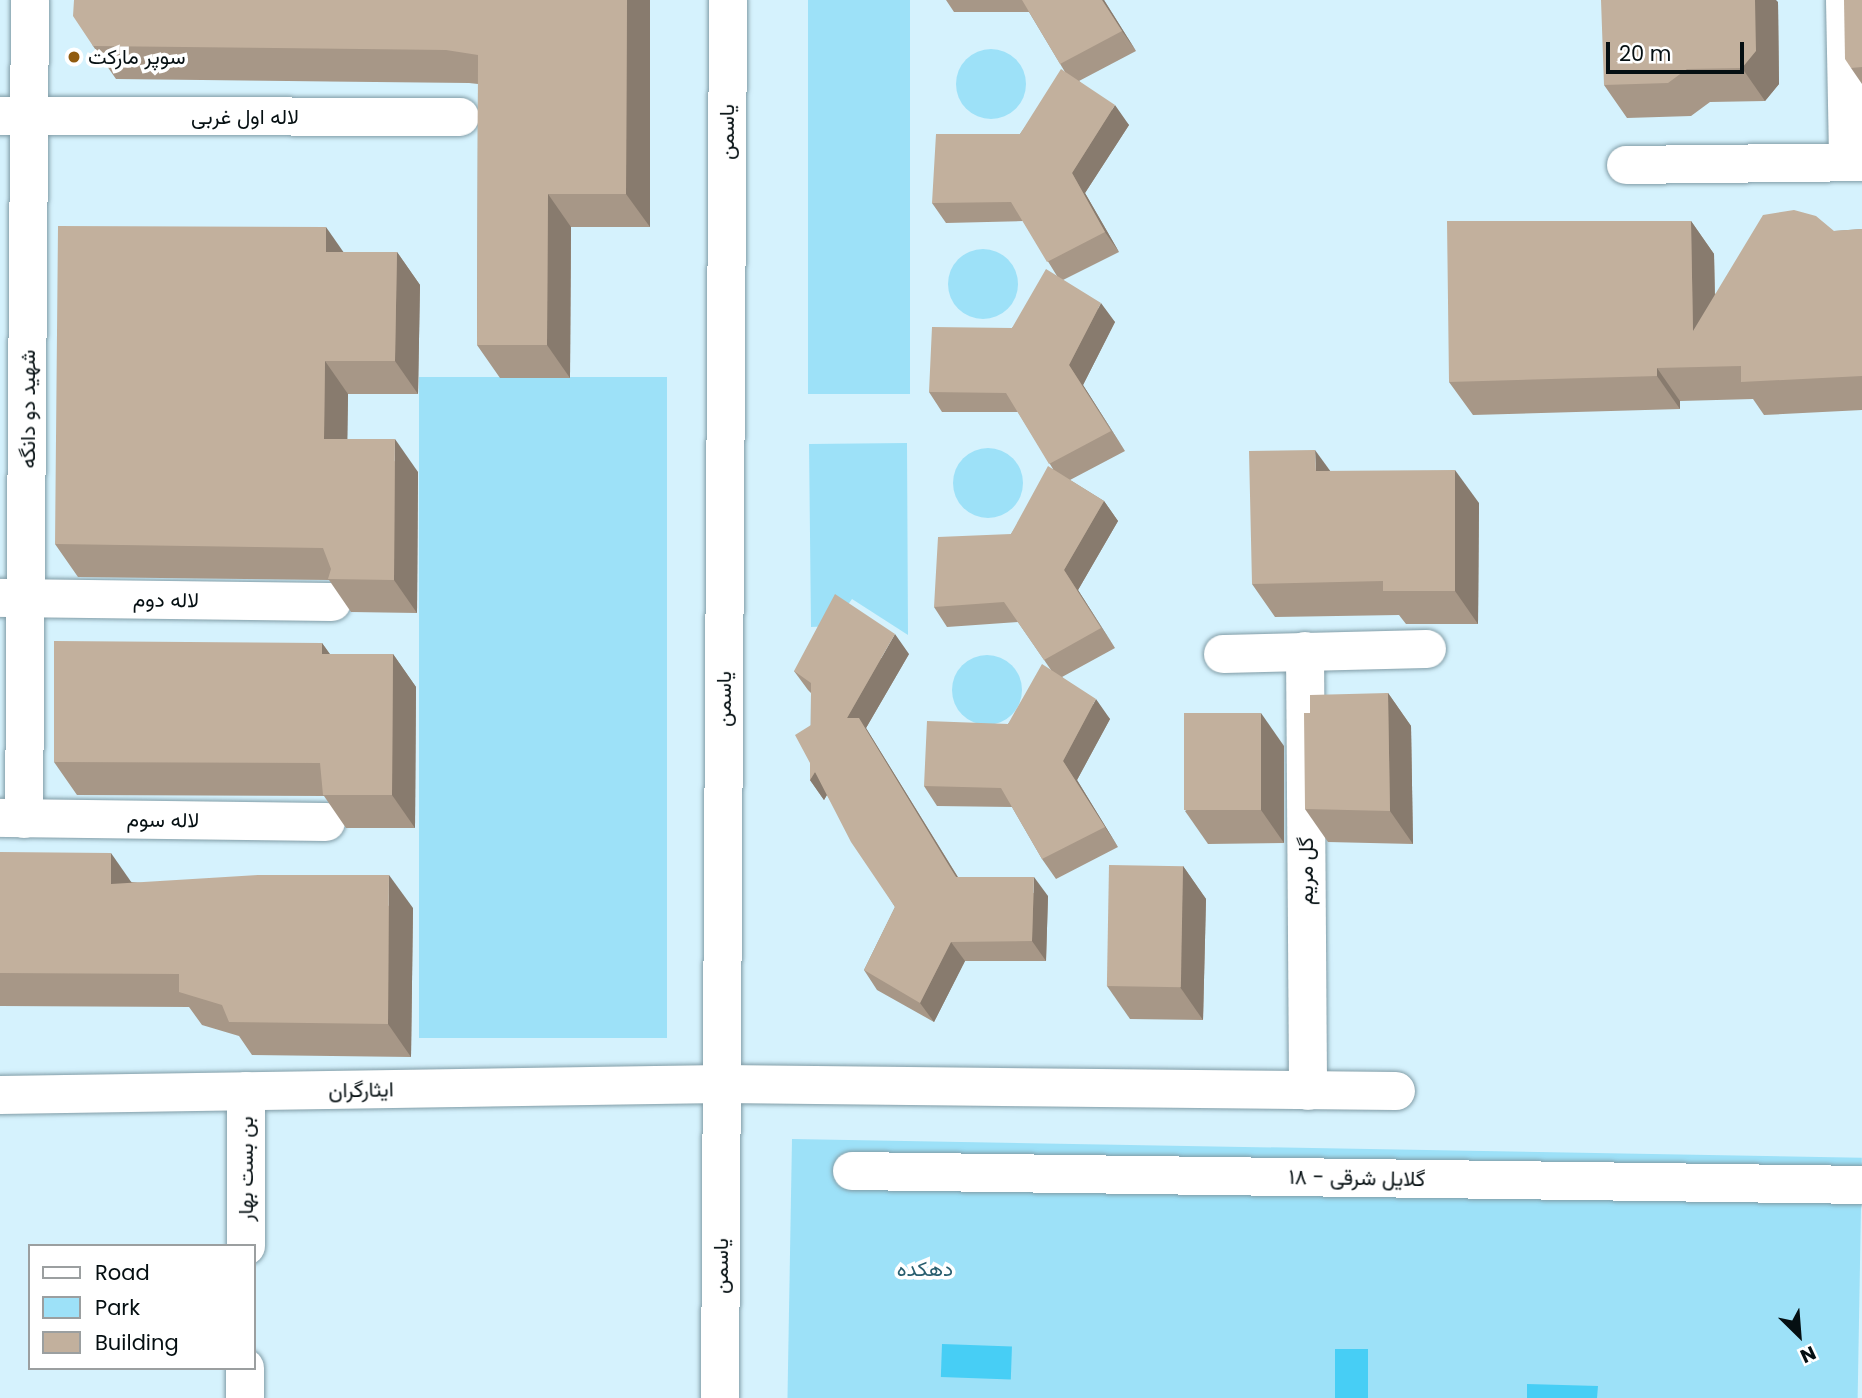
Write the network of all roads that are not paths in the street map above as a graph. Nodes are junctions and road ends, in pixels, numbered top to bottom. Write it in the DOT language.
graph roads {
  1 [pos="30,0"];
  2 [pos="728,0"];
  3 [pos="1845,0"];
  4 [pos="15,116"];
  5 [pos="460,117"];
  6 [pos="1855,162"];
  7 [pos="1626,165"];
  8 [pos="14,598"];
  9 [pos="332,602"];
  10 [pos="1427,649"];
  11 [pos="1305,651"];
  12 [pos="1223,654"];
  13 [pos="12,818"];
  14 [pos="326,822"];
  15 [pos="722,1084"];
  16 [pos="246,1091"];
  17 [pos="1308,1091"];
  18 [pos="1396,1091"];
  19 [pos="0,1095"];
  20 [pos="852,1171"];
  21 [pos="1862,1185"];
  22 [pos="246,1244"];
  23 [pos="245,1370"];
  24 [pos="245,1398"];
  25 [pos="720,1398"];
  1 -- 4 [label="street, شهید دو دانگه"];
  2 -- 15 [label="street, یاسمن"];
  3 -- 6 [label="street"];
  4 -- 5 [label="street, لاله اول غربی"];
  4 -- 8 [label="street, شهید دو دانگه"];
  6 -- 7 [label="street"];
  8 -- 9 [label="street, لاله دوم"];
  8 -- 13 [label="street, شهید دو دانگه"];
  10 -- 11 [label="street"];
  11 -- 12 [label="street"];
  11 -- 17 [label="street, گل مریم"];
  13 -- 14 [label="street, لاله سوم"];
  15 -- 16 [label="street, ایثارگران"];
  15 -- 17 [label="street, ایثارگران"];
  15 -- 25 [label="street, یاسمن"];
  16 -- 19 [label="street, ایثارگران"];
  16 -- 22 [label="street, بن بست بهار"];
  17 -- 18 [label="street, ایثارگران"];
  20 -- 21 [label="street, گلایل شرقی - ۱۸"];
  23 -- 24 [label="street"];
}
